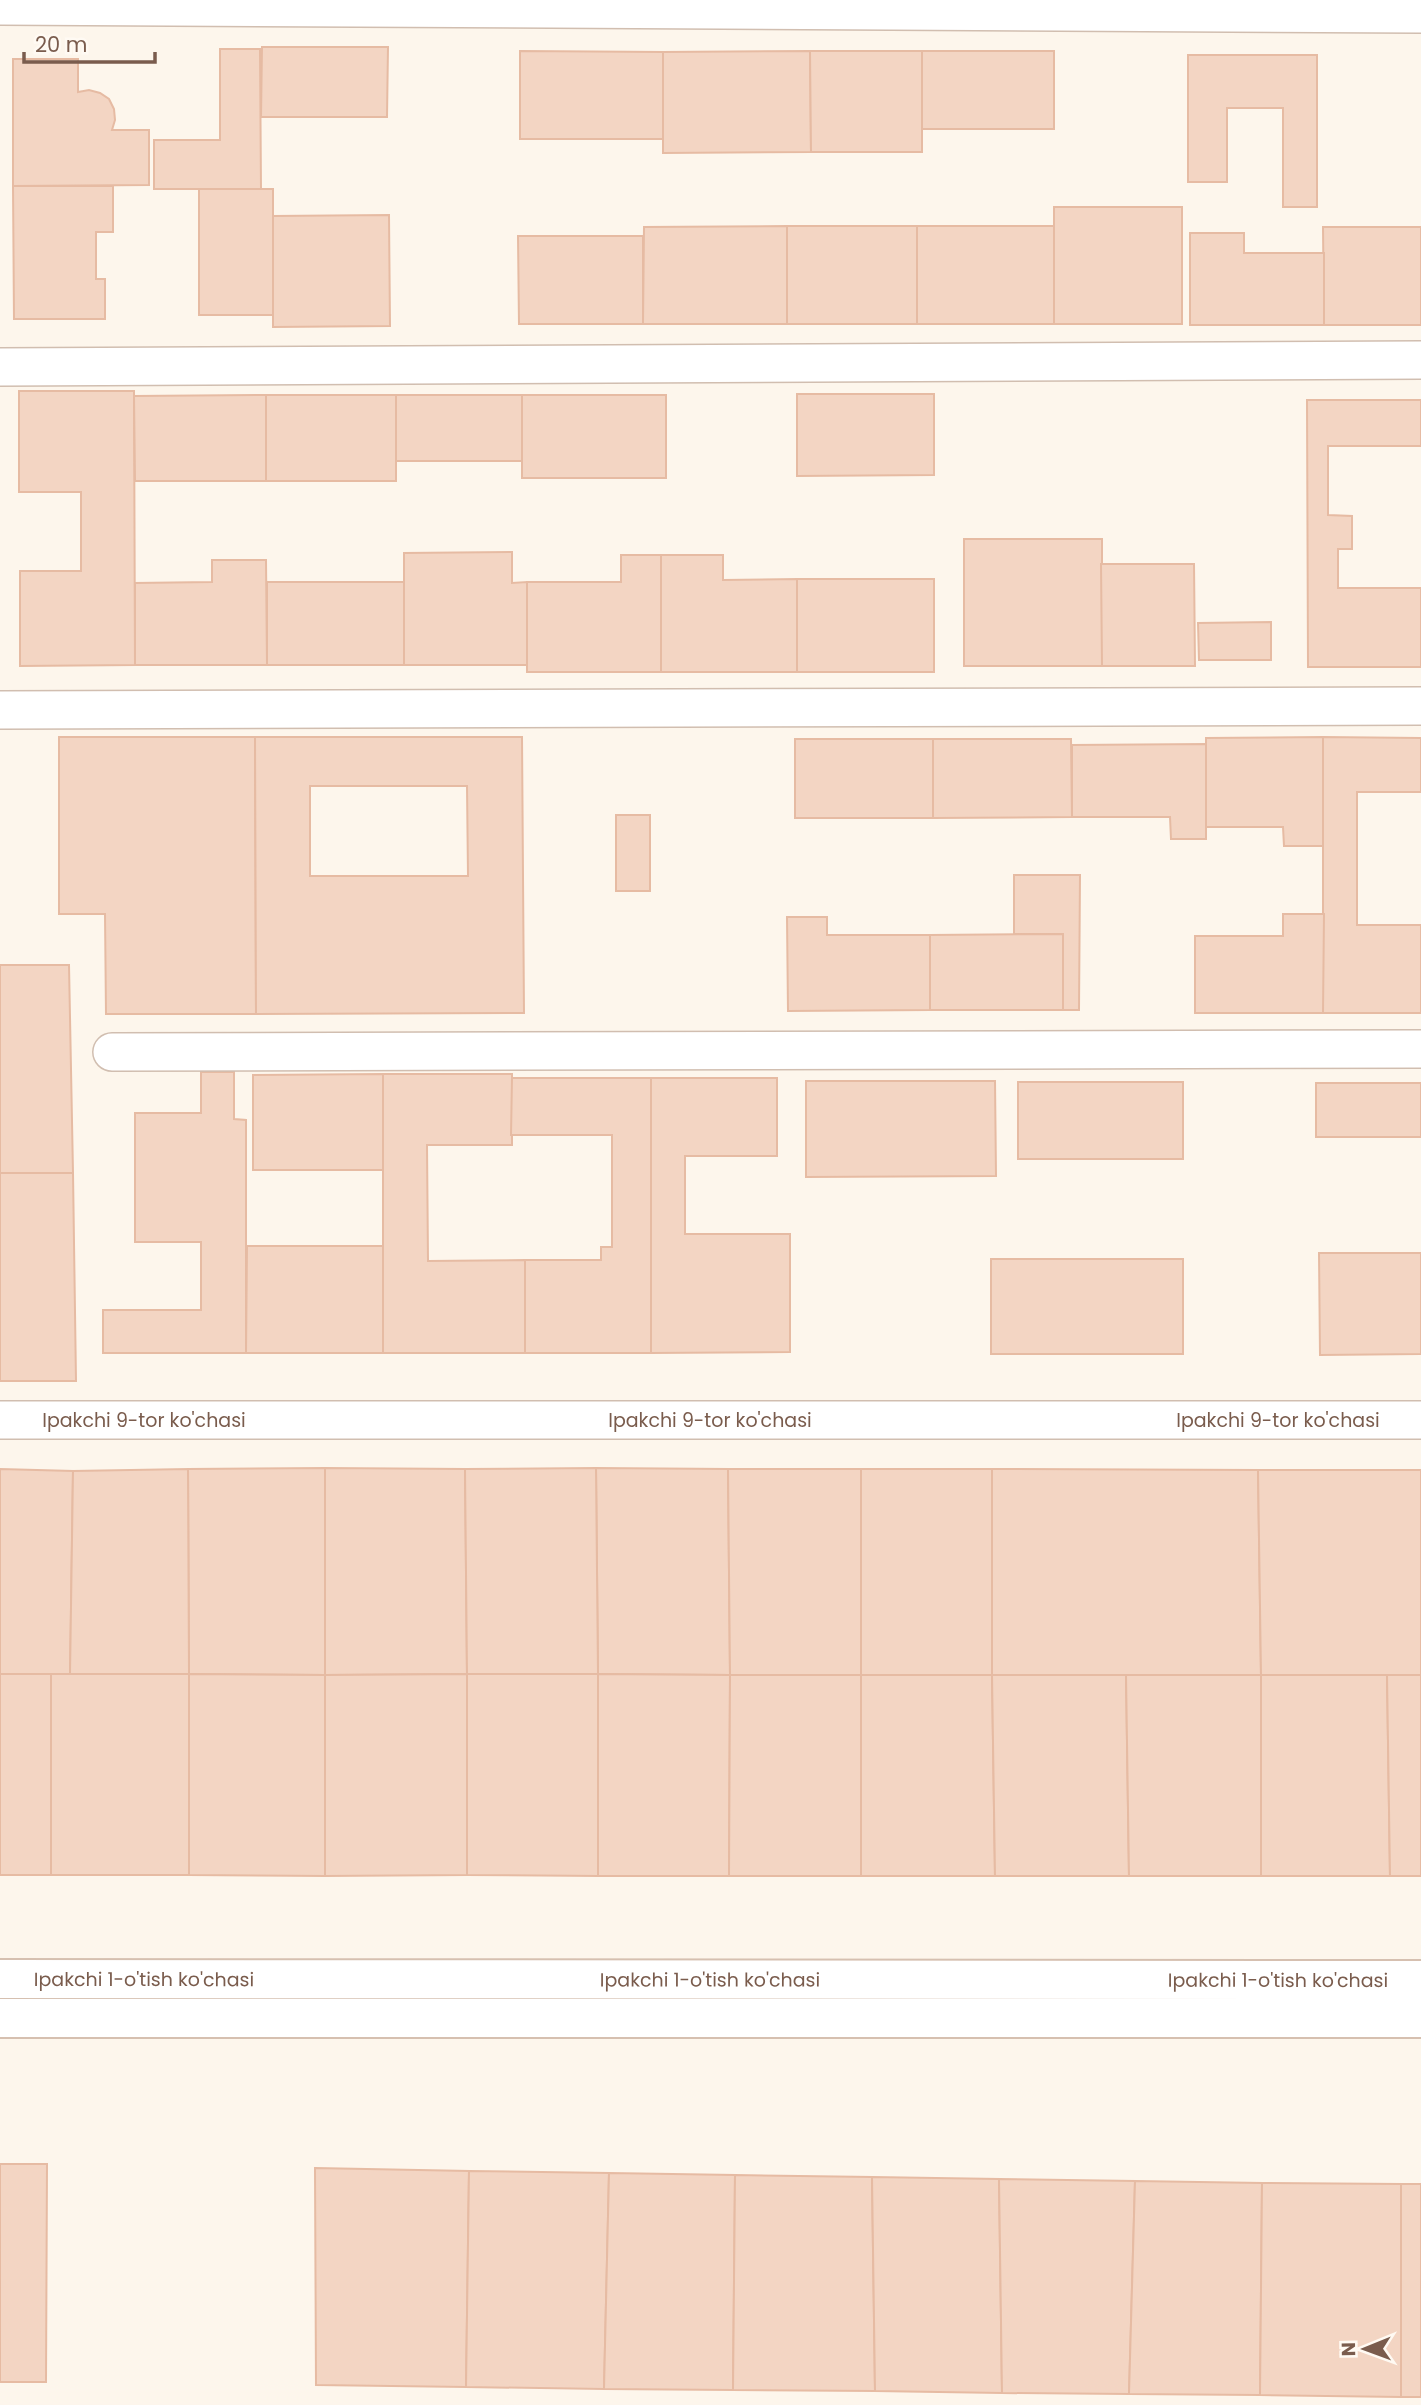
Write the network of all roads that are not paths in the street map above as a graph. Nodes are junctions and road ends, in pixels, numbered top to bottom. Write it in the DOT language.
graph roads {
  1 [pos="0,6"];
  2 [pos="1421,14"];
  3 [pos="1421,360"];
  4 [pos="0,367"];
  5 [pos="1421,706"];
  6 [pos="0,710"];
  7 [pos="0,717"];
  8 [pos="1421,1049"];
  9 [pos="112,1052"];
  10 [pos="0,1420"];
  11 [pos="1421,1420"];
  12 [pos="0,1979"];
  13 [pos="1421,1980"];
  14 [pos="0,2018"];
  15 [pos="1421,2018"];
  1 -- 2 [label="street"];
  3 -- 4 [label="street"];
  5 -- 6 [label="street"];
  6 -- 7 [label="street"];
  8 -- 9 [label="street"];
  10 -- 11 [label="street, Ipakchi 9-tor ko'chasi"];
  12 -- 13 [label="main road, Ipakchi 1-o'tish ko'chasi"];
  14 -- 15 [label="main road, Ipakchi 1-o'tish ko'chasi"];
}
